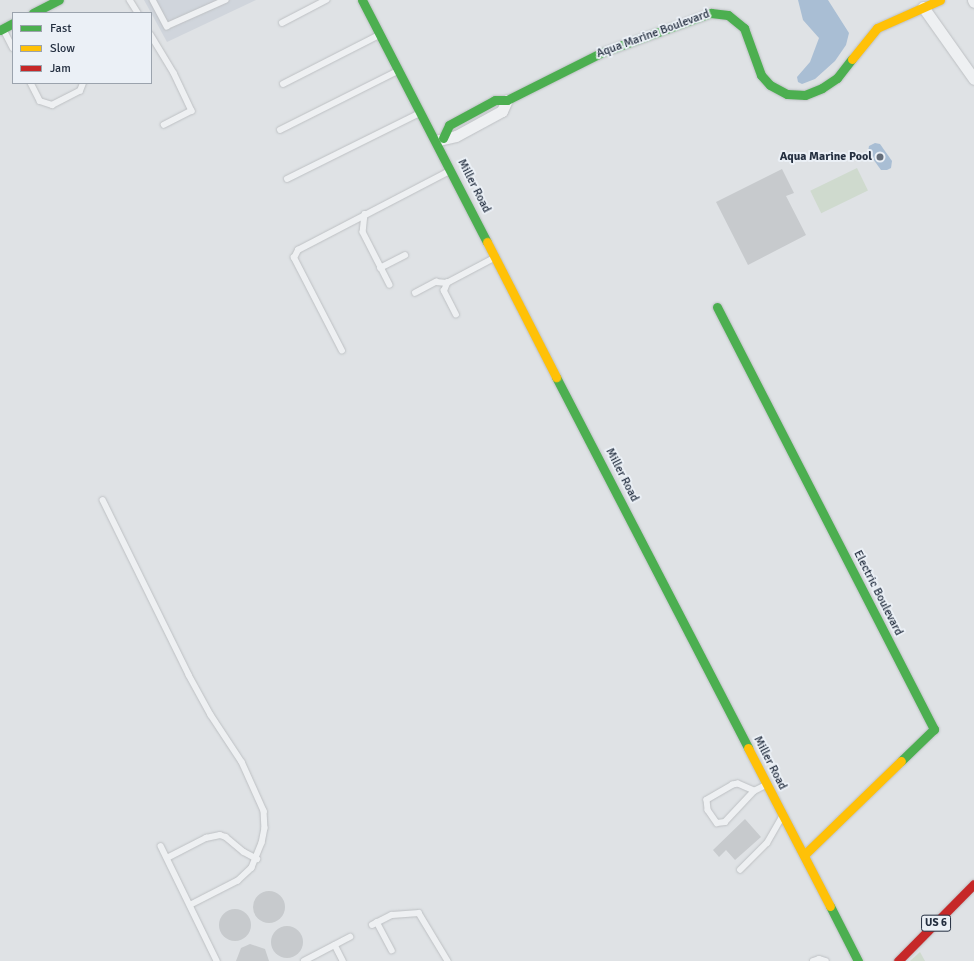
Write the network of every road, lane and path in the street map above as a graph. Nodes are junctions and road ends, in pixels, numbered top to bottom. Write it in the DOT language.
graph roads {
  1 [pos="59,0"];
  2 [pos="130,0"];
  3 [pos="154,0"];
  4 [pos="208,0"];
  5 [pos="225,0"];
  6 [pos="326,0"];
  7 [pos="362,0"];
  8 [pos="940,0"];
  9 [pos="211,6"];
  10 [pos="923,8"];
  11 [pos="51,9"];
  12 [pos="38,12"];
  13 [pos="137,12"];
  14 [pos="282,23"];
  15 [pos="12,24"];
  16 [pos="2,29"];
  17 [pos="381,34"];
  18 [pos="152,37"];
  19 [pos="12,46"];
  20 [pos="400,70"];
  21 [pos="974,79"];
  22 [pos="32,84"];
  23 [pos="83,84"];
  24 [pos="284,84"];
  25 [pos="507,100"];
  26 [pos="422,112"];
  27 [pos="164,125"];
  28 [pos="280,130"];
  29 [pos="440,139"];
  30 [pos="452,170"];
  31 [pos="287,178"];
  32 [pos="365,214"];
  33 [pos="405,255"];
  34 [pos="496,257"];
  35 [pos="380,268"];
  36 [pos="446,284"];
  37 [pos="390,285"];
  38 [pos="415,293"];
  39 [pos="717,307"];
  40 [pos="456,315"];
  41 [pos="342,351"];
  42 [pos="103,500"];
  43 [pos="767,784"];
  44 [pos="754,791"];
  45 [pos="783,815"];
  46 [pos="161,846"];
  47 [pos="804,855"];
  48 [pos="167,858"];
  49 [pos="257,859"];
  50 [pos="740,870"];
  51 [pos="974,884"];
  52 [pos="191,904"];
  53 [pos="350,937"];
  54 [pos="335,945"];
  55 [pos="392,950"];
  56 [pos="217,961"];
  57 [pos="304,961"];
  58 [pos="343,961"];
  59 [pos="448,961"];
  60 [pos="813,961"];
  61 [pos="826,961"];
  62 [pos="858,961"];
  63 [pos="898,961"];
  1 -- 11 [label="street"];
  2 -- 13 [label="lane"];
  3 -- 9 [label="lane"];
  4 -- 9 [label="lane"];
  5 -- 9 [label="lane"];
  6 -- 14 [label="lane"];
  7 -- 17 [label="street, Miller Road"];
  8 -- 10 [label="street, Aqua Marine Boulevard"];
  10 -- 21 [label="street"];
  10 -- 25 [label="street, Aqua Marine Boulevard"];
  11 -- 12 [label="street"];
  15 -- 16 [label="street"];
  16 -- 19 [label="lane"];
  17 -- 20 [label="street, Miller Road"];
  17 -- 24 [label="lane"];
  18 -- 27 [label="lane"];
  20 -- 26 [label="street, Miller Road"];
  20 -- 28 [label="lane"];
  22 -- 23 [label="lane"];
  25 -- 29 [label="street, Aqua Marine Boulevard"];
  26 -- 29 [label="street, Miller Road"];
  26 -- 31 [label="lane"];
  29 -- 30 [label="street, Miller Road"];
  30 -- 32 [label="lane"];
  30 -- 34 [label="street, Miller Road"];
  32 -- 35 [label="lane"];
  32 -- 41 [label="lane"];
  33 -- 35 [label="lane"];
  34 -- 36 [label="lane"];
  34 -- 43 [label="street, Miller Road"];
  35 -- 37 [label="lane"];
  36 -- 38 [label="lane"];
  36 -- 40 [label="lane"];
  39 -- 47 [label="street, Electric Boulevard"];
  42 -- 49 [label="lane"];
  43 -- 44 [label="lane"];
  43 -- 45 [label="street, Miller Road"];
  44 -- 44 [label="lane"];
  45 -- 47 [label="street, Miller Road"];
  45 -- 50 [label="lane"];
  46 -- 48 [label="lane"];
  47 -- 62 [label="street, Miller Road"];
  48 -- 49 [label="lane"];
  48 -- 52 [label="lane"];
  49 -- 52 [label="lane"];
  51 -- 63 [label="street, US 6"];
  52 -- 56 [label="lane"];
  53 -- 54 [label="lane"];
  54 -- 57 [label="lane"];
  54 -- 58 [label="lane"];
  55 -- 59 [label="lane"];
  60 -- 61 [label="lane"];
}
